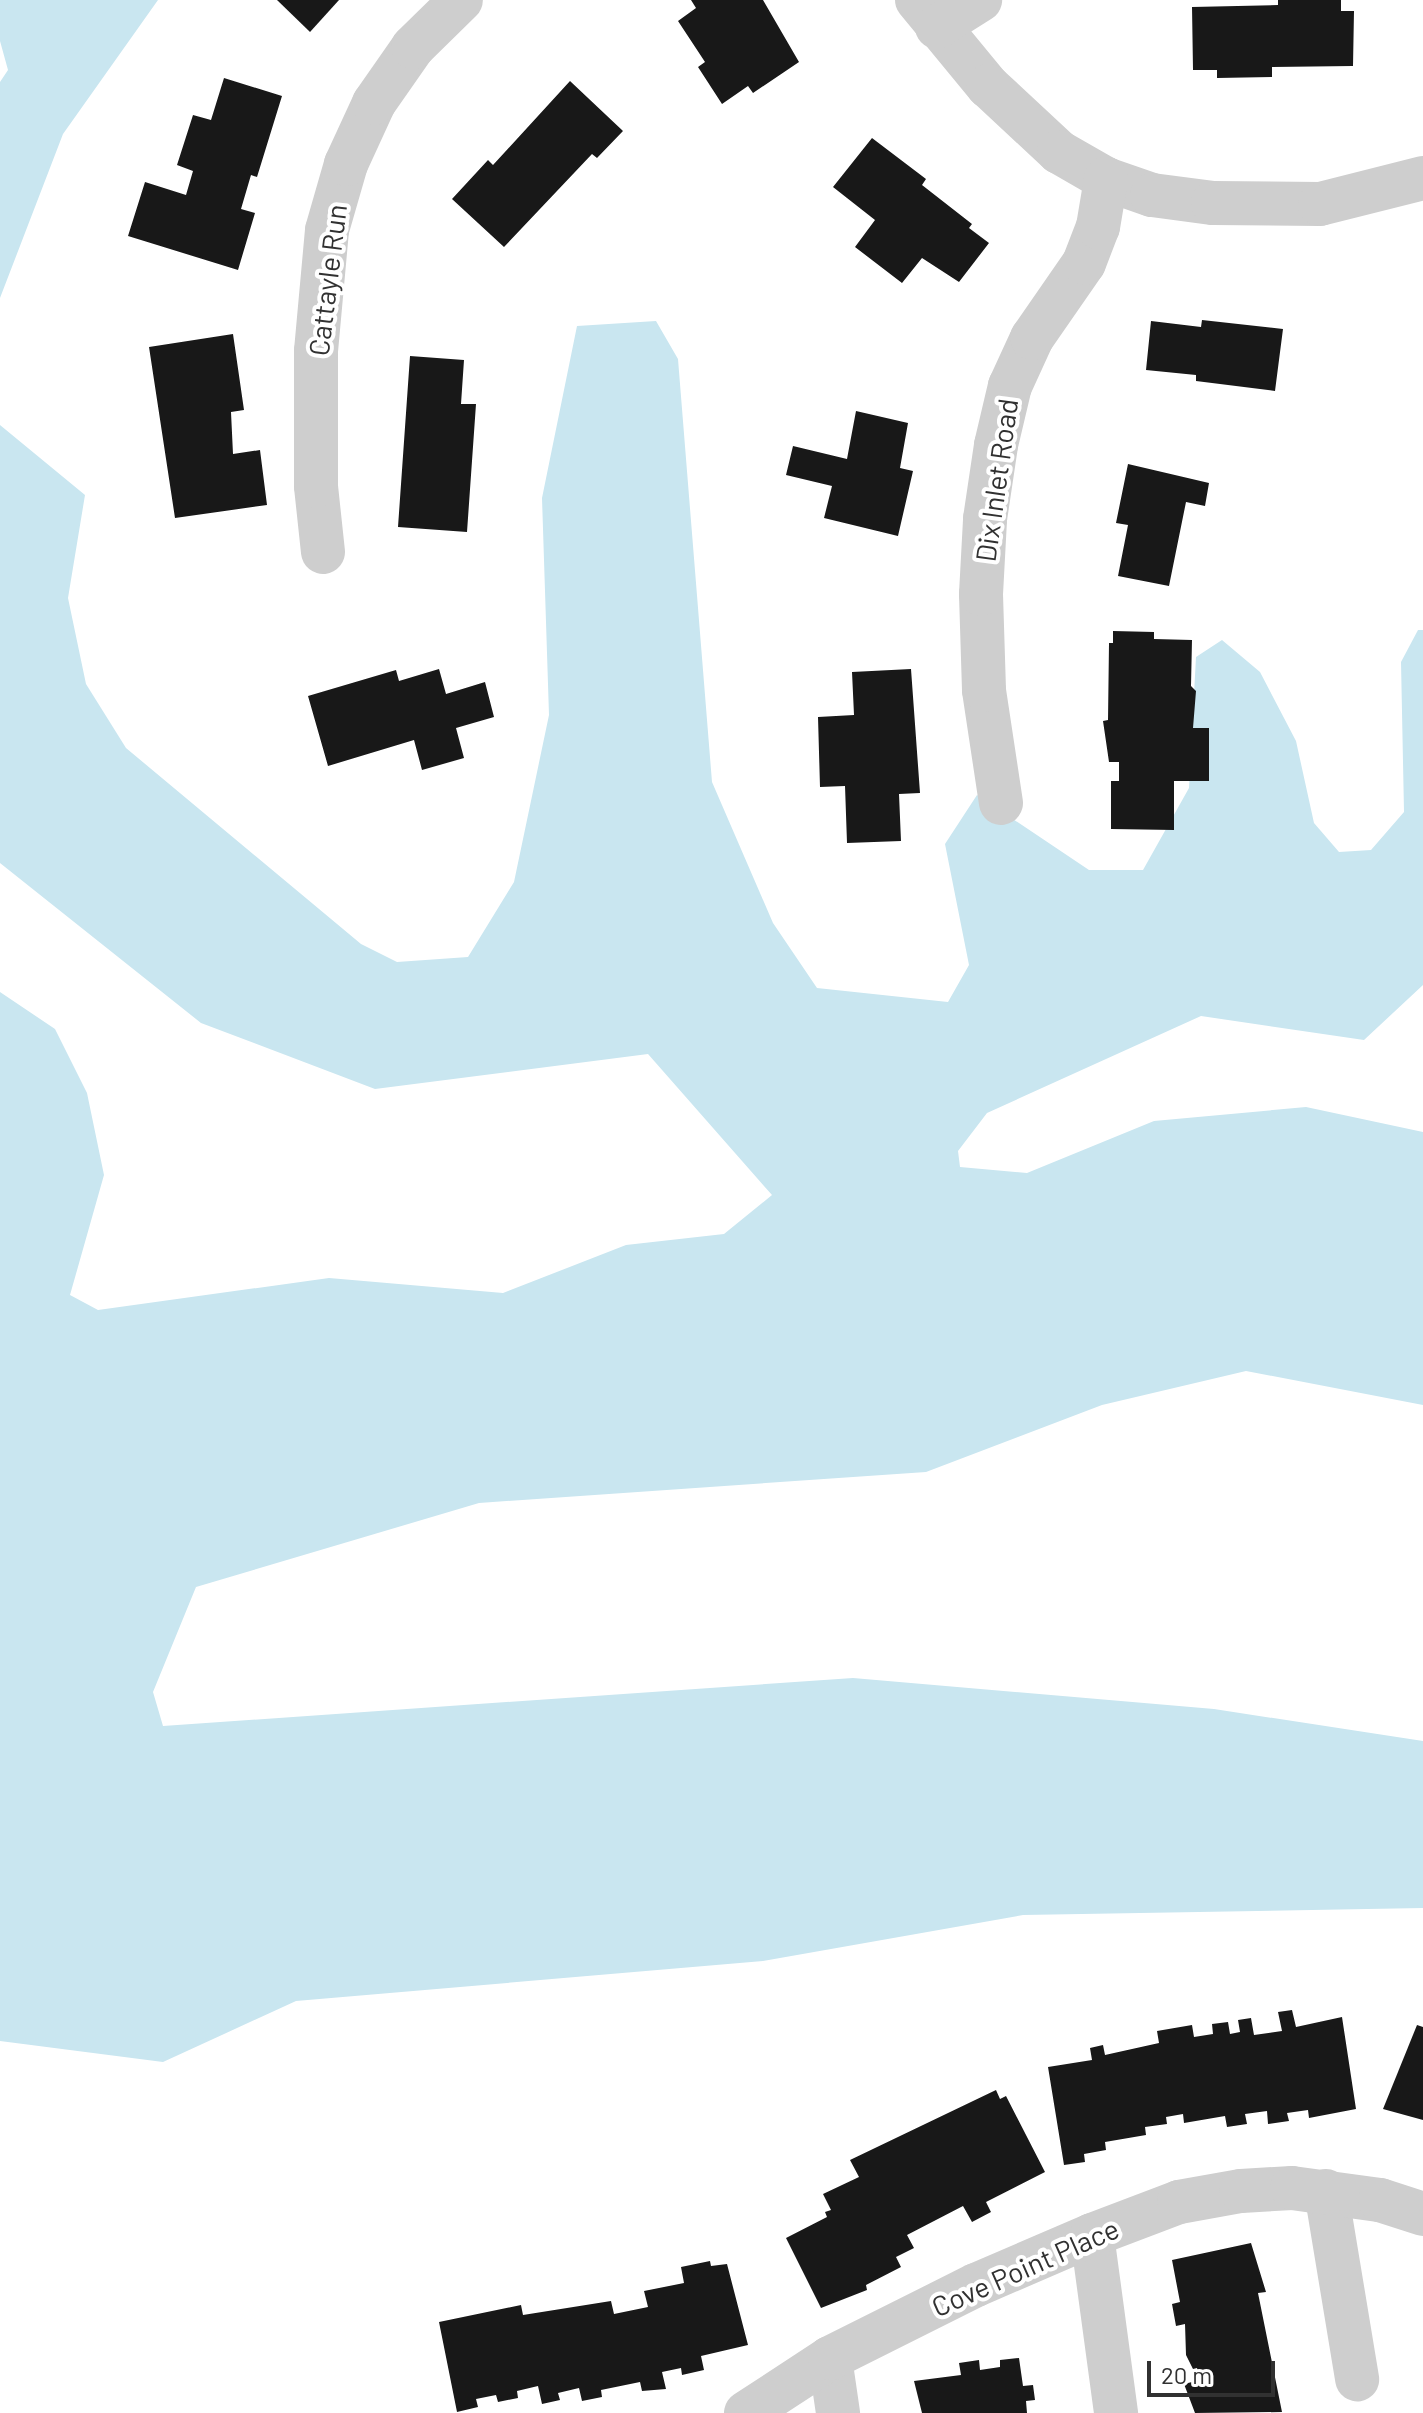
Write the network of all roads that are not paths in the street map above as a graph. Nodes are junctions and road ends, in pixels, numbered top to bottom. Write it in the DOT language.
graph roads {
  1 [pos="461,0"];
  2 [pos="980,0"];
  3 [pos="927,14"];
  4 [pos="1423,178"];
  5 [pos="1106,179"];
  6 [pos="323,552"];
  7 [pos="1001,803"];
  8 [pos="1326,2191"];
  9 [pos="1423,2214"];
  10 [pos="1092,2235"];
  11 [pos="830,2358"];
  12 [pos="1357,2379"];
  13 [pos="746,2413"];
  14 [pos="838,2413"];
  15 [pos="1116,2413"];
  1 -- 6 [label="street, Cattayle Run"];
  2 -- 3 [label="street"];
  3 -- 5 [label="street"];
  4 -- 5 [label="street"];
  5 -- 7 [label="street, Dix Inlet Road"];
  8 -- 9 [label="street, Cove Point Place"];
  8 -- 10 [label="street, Cove Point Place"];
  8 -- 12 [label="street"];
  10 -- 11 [label="street, Cove Point Place"];
  10 -- 15 [label="street"];
  11 -- 13 [label="street, Cove Point Place"];
  11 -- 14 [label="street"];
}
